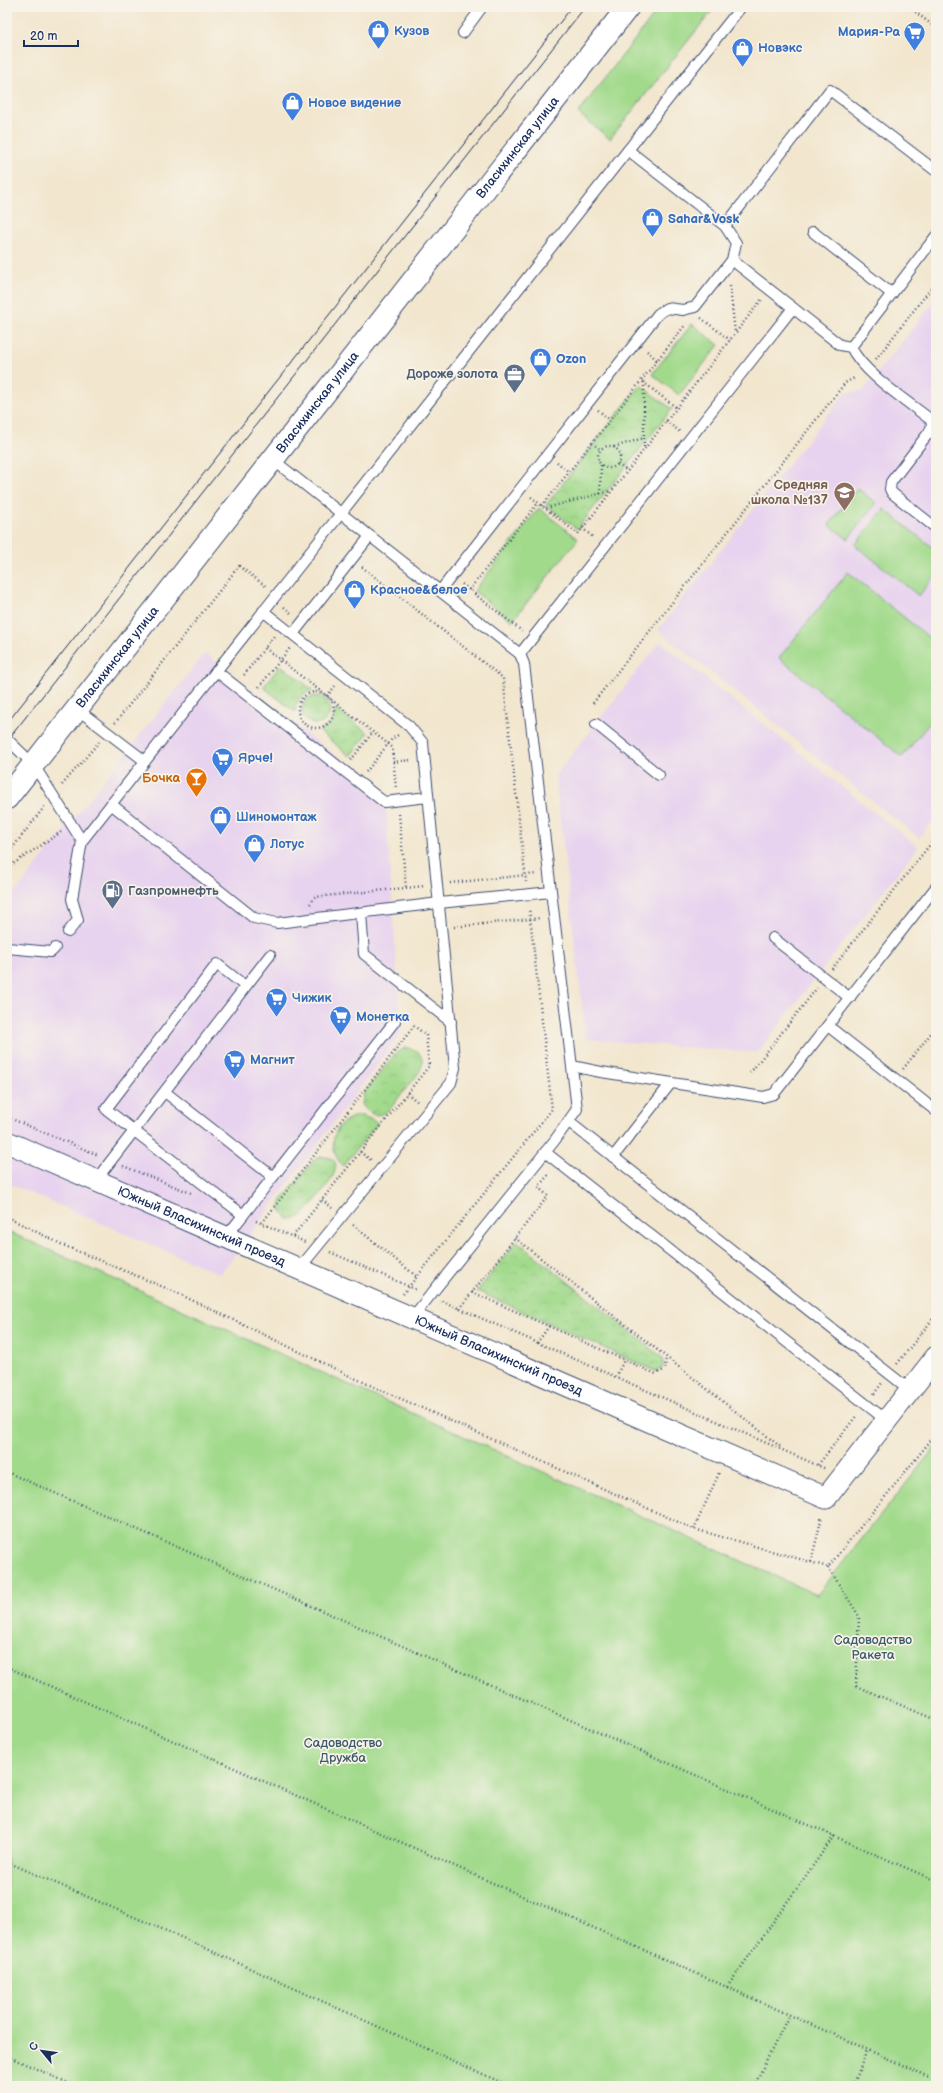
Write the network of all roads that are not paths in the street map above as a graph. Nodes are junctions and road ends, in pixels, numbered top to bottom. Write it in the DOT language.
graph roads {
  1 [pos="482,7"];
  2 [pos="628,7"];
  3 [pos="742,7"];
  4 [pos="463,33"];
  5 [pos="628,150"];
  6 [pos="936,171"];
  7 [pos="725,226"];
  8 [pos="813,232"];
  9 [pos="936,236"];
  10 [pos="730,263"];
  11 [pos="892,294"];
  12 [pos="793,308"];
  13 [pos="852,347"];
  14 [pos="272,459"];
  15 [pos="341,513"];
  16 [pos="936,528"];
  17 [pos="370,536"];
  18 [pos="440,591"];
  19 [pos="263,611"];
  20 [pos="295,636"];
  21 [pos="520,654"];
  22 [pos="216,672"];
  23 [pos="77,709"];
  24 [pos="596,724"];
  25 [pos="7,739"];
  26 [pos="144,762"];
  27 [pos="33,764"];
  28 [pos="659,775"];
  29 [pos="428,797"];
  30 [pos="7,798"];
  31 [pos="111,804"];
  32 [pos="82,841"];
  33 [pos="936,887"];
  34 [pos="551,892"];
  35 [pos="439,903"];
  36 [pos="360,913"];
  37 [pos="68,932"];
  38 [pos="773,938"];
  39 [pos="7,948"];
  40 [pos="55,948"];
  41 [pos="270,955"];
  42 [pos="246,986"];
  43 [pos="850,998"];
  44 [pos="395,1021"];
  45 [pos="451,1022"];
  46 [pos="828,1026"];
  47 [pos="572,1066"];
  48 [pos="670,1083"];
  49 [pos="164,1092"];
  50 [pos="936,1111"];
  51 [pos="569,1122"];
  52 [pos="135,1131"];
  53 [pos="7,1142"];
  54 [pos="545,1152"];
  55 [pos="613,1157"];
  56 [pos="273,1177"];
  57 [pos="96,1180"];
  58 [pos="243,1215"];
  59 [pos="226,1237"];
  60 [pos="299,1269"];
  61 [pos="412,1318"];
  62 [pos="936,1357"];
  63 [pos="910,1390"];
  64 [pos="886,1420"];
  1 -- 4 [label="lane"];
  2 -- 14 [label="highway, Власихинская улица"];
  3 -- 5 [label="lane"];
  5 -- 7 [label="lane"];
  5 -- 15 [label="lane"];
  6 -- 7 [label="lane"];
  7 -- 10 [label="lane"];
  8 -- 11 [label="lane"];
  9 -- 11 [label="lane"];
  10 -- 12 [label="lane"];
  10 -- 18 [label="lane"];
  11 -- 13 [label="lane"];
  12 -- 13 [label="lane"];
  12 -- 21 [label="lane"];
  13 -- 16 [label="lane"];
  14 -- 15 [label="lane"];
  14 -- 23 [label="highway, Власихинская улица"];
  15 -- 17 [label="lane"];
  15 -- 19 [label="lane"];
  17 -- 18 [label="lane"];
  17 -- 20 [label="lane"];
  18 -- 21 [label="lane"];
  19 -- 20 [label="lane"];
  19 -- 22 [label="lane"];
  20 -- 29 [label="lane"];
  21 -- 34 [label="lane"];
  22 -- 26 [label="lane"];
  22 -- 29 [label="lane"];
  23 -- 26 [label="lane"];
  23 -- 27 [label="highway, Власихинская улица"];
  24 -- 28 [label="lane"];
  25 -- 27 [label="lane"];
  26 -- 31 [label="lane"];
  27 -- 30 [label="highway, Власихинская улица"];
  27 -- 32 [label="lane"];
  29 -- 35 [label="lane"];
  31 -- 32 [label="lane"];
  31 -- 36 [label="lane"];
  32 -- 37 [label="lane"];
  33 -- 43 [label="lane"];
  34 -- 35 [label="lane"];
  34 -- 47 [label="lane"];
  35 -- 36 [label="lane"];
  35 -- 45 [label="lane"];
  36 -- 45 [label="lane"];
  38 -- 43 [label="lane"];
  39 -- 40 [label="lane"];
  41 -- 42 [label="lane"];
  42 -- 49 [label="lane"];
  42 -- 52 [label="lane"];
  43 -- 46 [label="lane"];
  44 -- 56 [label="lane"];
  45 -- 60 [label="lane"];
  46 -- 48 [label="lane"];
  46 -- 50 [label="lane"];
  47 -- 48 [label="lane"];
  47 -- 51 [label="lane"];
  48 -- 55 [label="lane"];
  49 -- 52 [label="lane"];
  49 -- 56 [label="lane"];
  51 -- 54 [label="lane"];
  51 -- 55 [label="lane"];
  52 -- 57 [label="lane"];
  52 -- 58 [label="lane"];
  53 -- 57 [label="street, Южный Власихинский проезд"];
  54 -- 61 [label="lane"];
  54 -- 64 [label="lane"];
  55 -- 63 [label="lane"];
  56 -- 58 [label="lane"];
  57 -- 59 [label="street, Южный Власихинский проезд"];
  58 -- 59 [label="lane"];
  59 -- 60 [label="street, Южный Власихинский проезд"];
  60 -- 61 [label="street, Южный Власихинский проезд"];
  61 -- 64 [label="street, Южный Власихинский проезд"];
  62 -- 63 [label="street"];
  63 -- 64 [label="street"];
}
